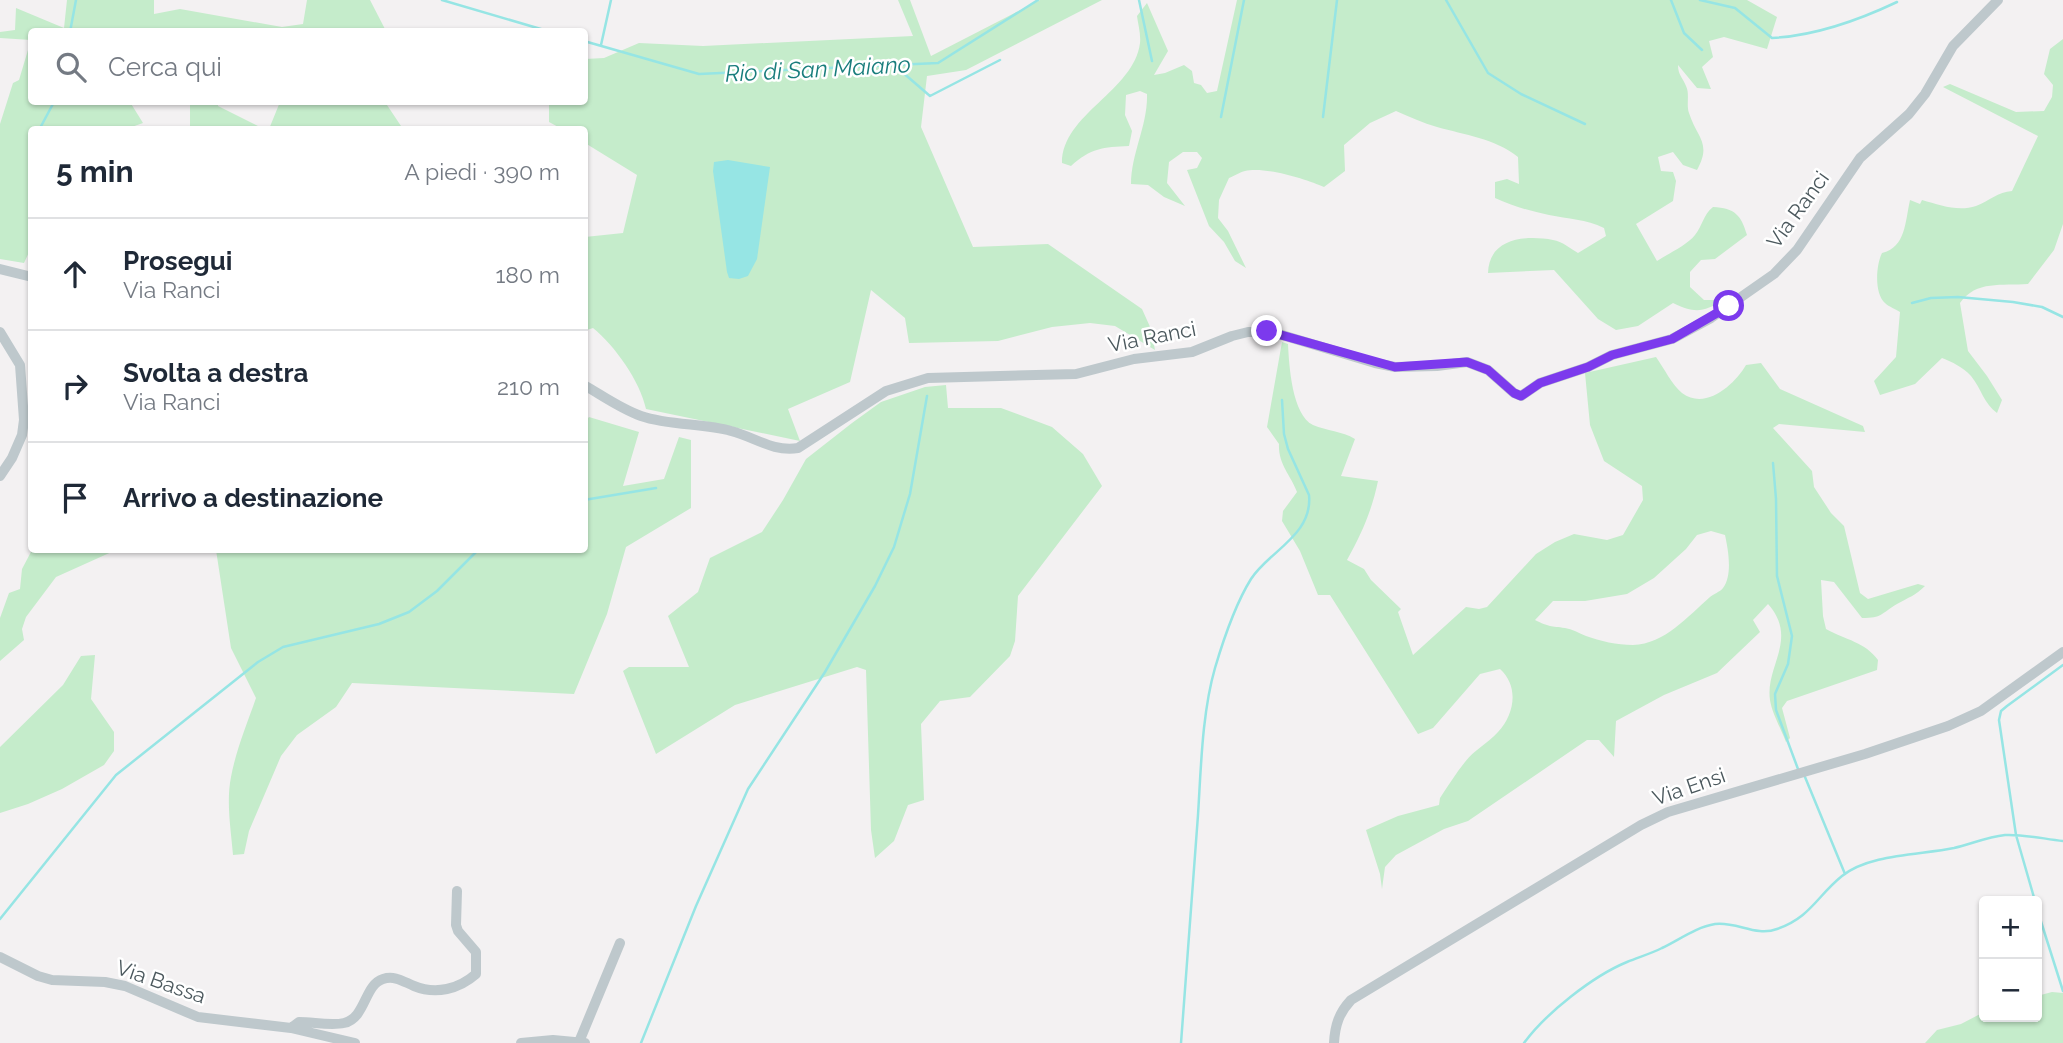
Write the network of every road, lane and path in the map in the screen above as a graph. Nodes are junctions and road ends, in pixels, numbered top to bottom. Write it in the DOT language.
graph roads {
  1 [pos="1998,0"];
  2 [pos="0,269"];
  3 [pos="28,276"];
  4 [pos="0,332"];
  5 [pos="588,387"];
  6 [pos="0,476"];
  7 [pos="2063,652"];
  8 [pos="457,891"];
  9 [pos="620,943"];
  10 [pos="0,957"];
  11 [pos="291,1028"];
  12 [pos="582,1042"];
  13 [pos="355,1043"];
  14 [pos="521,1043"];
  15 [pos="1334,1043"];
  1 -- 5 [label="street, Via Ranci"];
  2 -- 3 [label="street"];
  4 -- 6 [label="street"];
  7 -- 15 [label="street, Via Ensi"];
  8 -- 11 [label="street"];
  9 -- 12 [label="street"];
  10 -- 11 [label="street, Via Bassa"];
  11 -- 13 [label="street, Via Bassa"];
  12 -- 14 [label="street"];
}
